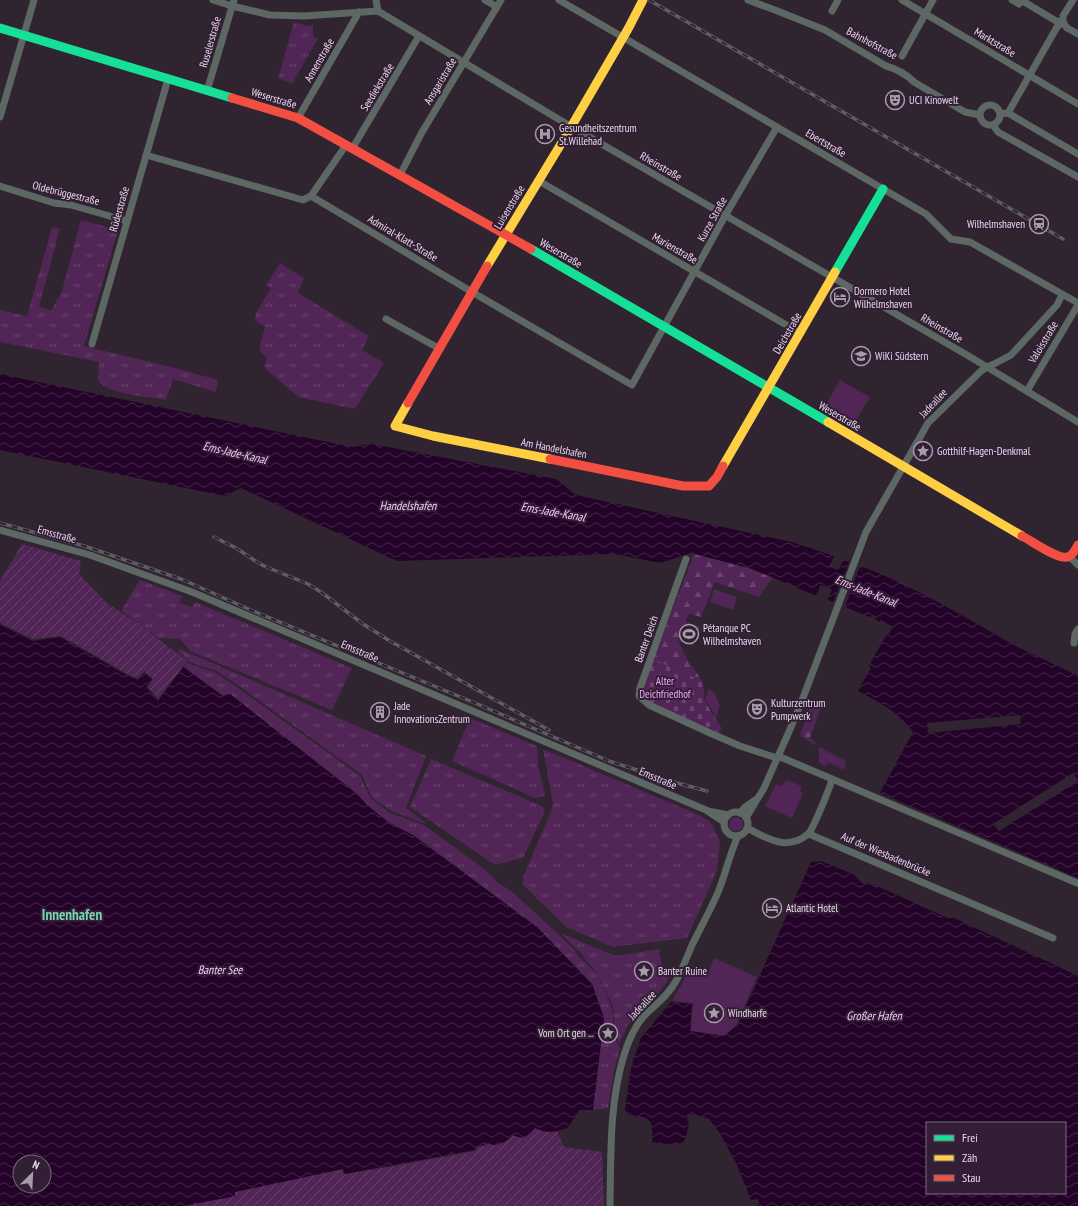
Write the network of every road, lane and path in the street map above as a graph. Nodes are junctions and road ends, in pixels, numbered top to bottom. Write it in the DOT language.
graph roads {
  1 [pos="34,0"];
  2 [pos="213,0"];
  3 [pos="376,0"];
  4 [pos="485,0"];
  5 [pos="501,0"];
  6 [pos="559,0"];
  7 [pos="643,0"];
  8 [pos="748,0"];
  9 [pos="838,0"];
  10 [pos="902,0"];
  11 [pos="933,0"];
  12 [pos="1012,0"];
  13 [pos="1021,0"];
  14 [pos="1073,0"];
  15 [pos="233,3"];
  16 [pos="497,7"];
  17 [pos="832,10"];
  18 [pos="378,11"];
  19 [pos="359,12"];
  20 [pos="925,14"];
  21 [pos="1063,22"];
  22 [pos="0,28"];
  23 [pos="1078,34"];
  24 [pos="23,35"];
  25 [pos="419,36"];
  26 [pos="623,37"];
  27 [pos="902,56"];
  28 [pos="463,63"];
  29 [pos="1029,75"];
  30 [pos="168,79"];
  31 [pos="207,91"];
  32 [pos="1078,104"];
  33 [pos="1008,113"];
  34 [pos="1000,114"];
  35 [pos="980,115"];
  36 [pos="0,117"];
  37 [pos="298,118"];
  38 [pos="993,125"];
  39 [pos="571,126"];
  40 [pos="777,127"];
  41 [pos="349,147"];
  42 [pos="146,154"];
  43 [pos="1078,154"];
  44 [pos="400,175"];
  45 [pos="1078,177"];
  46 [pos="539,180"];
  47 [pos="0,186"];
  48 [pos="883,189"];
  49 [pos="311,196"];
  50 [pos="725,216"];
  51 [pos="127,221"];
  52 [pos="507,235"];
  53 [pos="695,272"];
  54 [pos="832,278"];
  55 [pos="472,292"];
  56 [pos="1062,294"];
  57 [pos="1078,304"];
  58 [pos="386,319"];
  59 [pos="664,328"];
  60 [pos="800,333"];
  61 [pos="92,344"];
  62 [pos="440,349"];
  63 [pos="987,367"];
  64 [pos="632,385"];
  65 [pos="769,388"];
  66 [pos="1027,391"];
  67 [pos="1078,422"];
  68 [pos="395,426"];
  69 [pos="903,466"];
  70 [pos="709,486"];
  71 [pos="0,530"];
  72 [pos="1078,545"];
  73 [pos="1070,557"];
  74 [pos="686,559"];
  75 [pos="1078,565"];
  76 [pos="1078,629"];
  77 [pos="1074,643"];
  78 [pos="778,757"];
  79 [pos="832,780"];
  80 [pos="706,810"];
  81 [pos="728,815"];
  82 [pos="743,816"];
  83 [pos="724,822"];
  84 [pos="747,828"];
  85 [pos="809,834"];
  86 [pos="730,835"];
  87 [pos="738,836"];
  88 [pos="731,854"];
  89 [pos="1077,883"];
  90 [pos="1053,938"];
  91 [pos="610,1206"];
  1 -- 24 [label="street"];
  2 -- 15 [label="street"];
  3 -- 18 [label="street"];
  4 -- 16 [label="street"];
  5 -- 16 [label="street, Ansgaristraße"];
  6 -- 26 [label="street, Ebertstraße"];
  7 -- 26 [label="street, Luisenstraße"];
  8 -- 35 [label="street, Bahnhofstraße"];
  9 -- 17 [label="street"];
  10 -- 20 [label="street, Marktstraße"];
  11 -- 20 [label="street"];
  12 -- 13 [label="street"];
  13 -- 21 [label="street"];
  14 -- 21 [label="street"];
  15 -- 19 [label="street"];
  15 -- 31 [label="street, Ruselerstraße"];
  16 -- 28 [label="street, Ansgaristraße"];
  18 -- 19 [label="street"];
  18 -- 25 [label="street, Rheinstraße"];
  19 -- 37 [label="street, Annenstraße"];
  20 -- 27 [label="street"];
  20 -- 29 [label="street, Marktstraße"];
  21 -- 23 [label="street"];
  21 -- 29 [label="street"];
  22 -- 24 [label="street, Weserstraße"];
  24 -- 30 [label="street, Weserstraße"];
  24 -- 36 [label="street"];
  25 -- 28 [label="street, Rheinstraße"];
  25 -- 41 [label="street, Seediekstraße"];
  26 -- 39 [label="street, Luisenstraße"];
  26 -- 40 [label="street, Ebertstraße"];
  28 -- 39 [label="street, Rheinstraße"];
  28 -- 44 [label="street, Ansgaristraße"];
  29 -- 32 [label="street, Marktstraße"];
  29 -- 33 [label="street"];
  30 -- 31 [label="street, Weserstraße"];
  30 -- 42 [label="street, Rüderstraße"];
  31 -- 37 [label="street, Weserstraße"];
  33 -- 34 [label="street"];
  33 -- 43 [label="street"];
  34 -- 35 [label="street"];
  34 -- 38 [label="street"];
  35 -- 38 [label="street, Bahnhofstraße"];
  37 -- 41 [label="street, Weserstraße"];
  38 -- 45 [label="street, Bahnhofstraße"];
  39 -- 46 [label="street, Luisenstraße"];
  39 -- 50 [label="street, Rheinstraße"];
  40 -- 48 [label="street, Ebertstraße"];
  40 -- 50 [label="street, Kurze Straße"];
  41 -- 44 [label="street, Weserstraße"];
  41 -- 49 [label="street, Seediekstraße"];
  42 -- 49 [label="street"];
  42 -- 51 [label="street, Rüderstraße"];
  44 -- 52 [label="street, Weserstraße"];
  46 -- 52 [label="street, Luisenstraße"];
  46 -- 53 [label="street, Marienstraße"];
  47 -- 51 [label="street, Oldebrüggestraße"];
  48 -- 54 [label="street, Deichstraße"];
  48 -- 56 [label="street, Ebertstraße"];
  49 -- 55 [label="street, Admiral-Klatt-Straße"];
  50 -- 53 [label="street, Kurze Straße"];
  50 -- 54 [label="street, Rheinstraße"];
  51 -- 61 [label="street, Rüderstraße"];
  52 -- 55 [label="street, Luisenstraße"];
  52 -- 59 [label="street, Weserstraße"];
  53 -- 59 [label="street, Kurze Straße"];
  53 -- 60 [label="street, Marienstraße"];
  54 -- 60 [label="street, Deichstraße"];
  54 -- 63 [label="street, Rheinstraße"];
  55 -- 62 [label="street, Luisenstraße"];
  55 -- 64 [label="street, Admiral-Klatt-Straße"];
  56 -- 57 [label="street, Ebertstraße"];
  56 -- 63 [label="street, Jadeallee"];
  57 -- 66 [label="street, Valoisstraße"];
  58 -- 62 [label="street"];
  59 -- 64 [label="street, Kurze Straße"];
  59 -- 65 [label="street, Weserstraße"];
  60 -- 65 [label="street, Deichstraße"];
  62 -- 68 [label="street, Luisenstraße"];
  63 -- 66 [label="street, Rheinstraße"];
  63 -- 69 [label="street, Jadeallee"];
  65 -- 69 [label="street, Weserstraße"];
  65 -- 70 [label="street, Deichstraße"];
  66 -- 67 [label="street, Rheinstraße"];
  68 -- 70 [label="street, Am Handelshafen"];
  69 -- 73 [label="street, Weserstraße"];
  69 -- 78 [label="street, Jadeallee"];
  71 -- 80 [label="street, Emsstraße"];
  72 -- 73 [label="street"];
  73 -- 75 [label="street"];
  74 -- 78 [label="street, Banter Deich"];
  76 -- 77 [label="street"];
  78 -- 79 [label="street"];
  78 -- 82 [label="street"];
  79 -- 85 [label="street"];
  79 -- 89 [label="street"];
  80 -- 81 [label="street, Emsstraße"];
  80 -- 83 [label="street, Emsstraße"];
  81 -- 82 [label="street"];
  81 -- 83 [label="street"];
  82 -- 84 [label="street"];
  83 -- 86 [label="street"];
  84 -- 85 [label="street"];
  84 -- 87 [label="street"];
  85 -- 90 [label="street, Auf der Wiesbadenbrücke"];
  86 -- 87 [label="street"];
  86 -- 88 [label="street, Jadeallee"];
  87 -- 88 [label="street, Jadeallee"];
  88 -- 91 [label="street, Jadeallee"];
}
